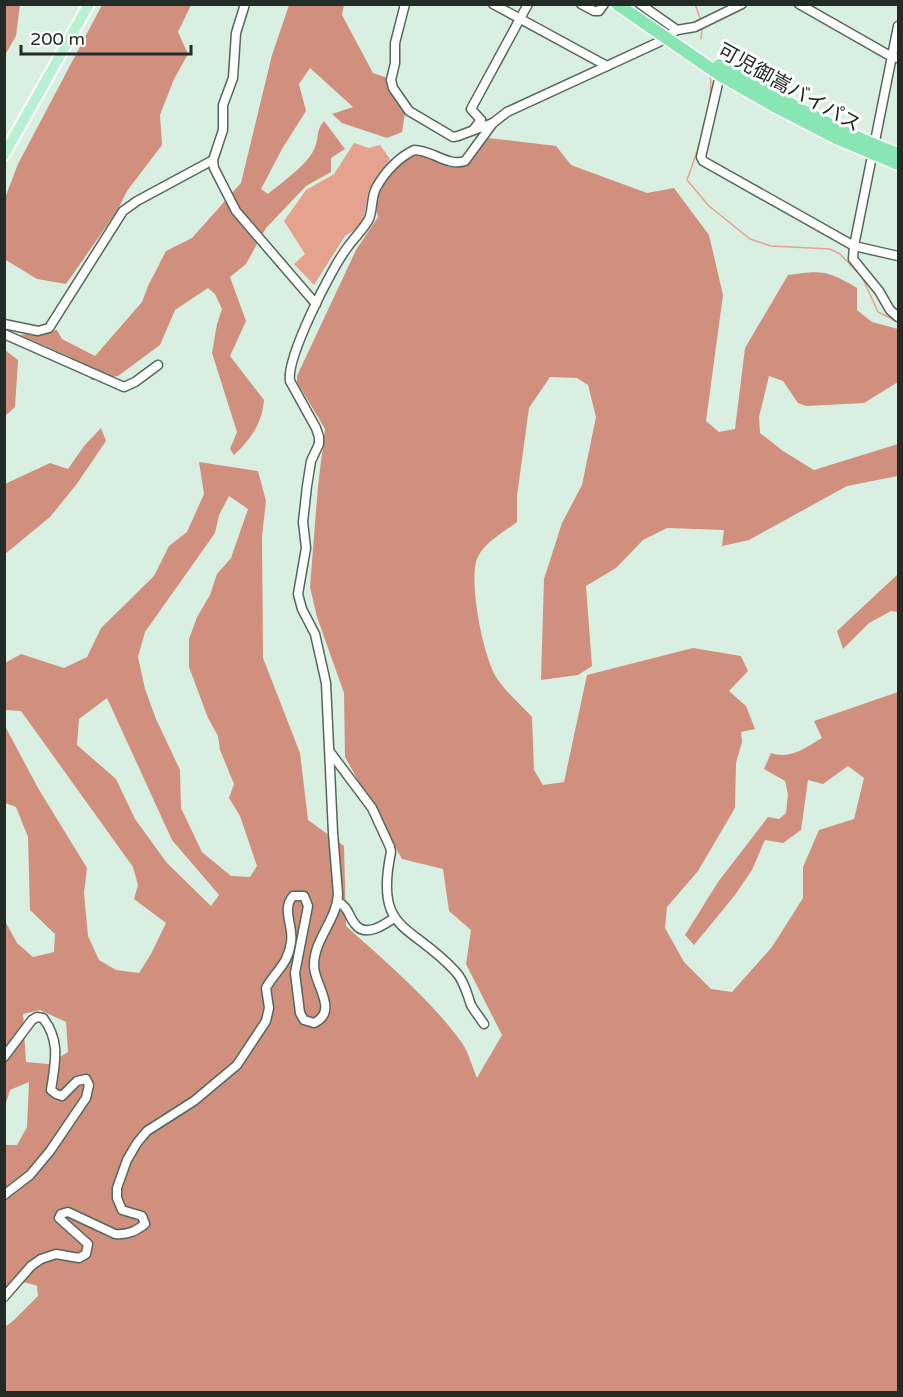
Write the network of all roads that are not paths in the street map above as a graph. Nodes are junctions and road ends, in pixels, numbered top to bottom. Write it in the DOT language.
graph roads {
  1 [pos="89,4"];
  2 [pos="245,4"];
  3 [pos="405,4"];
  4 [pos="493,4"];
  5 [pos="528,4"];
  6 [pos="581,4"];
  7 [pos="604,4"];
  8 [pos="617,4"];
  9 [pos="640,4"];
  10 [pos="742,4"];
  11 [pos="799,4"];
  12 [pos="520,19"];
  13 [pos="898,26"];
  14 [pos="677,30"];
  15 [pos="666,37"];
  16 [pos="895,58"];
  17 [pos="606,66"];
  18 [pos="720,75"];
  19 [pos="493,123"];
  20 [pos="473,130"];
  21 [pos="873,149"];
  22 [pos="898,154"];
  23 [pos="4,155"];
  24 [pos="213,160"];
  25 [pos="898,164"];
  26 [pos="854,246"];
  27 [pos="898,256"];
  28 [pos="316,304"];
  29 [pos="898,317"];
  30 [pos="4,324"];
  31 [pos="4,334"];
  32 [pos="158,364"];
  33 [pos="330,751"];
  34 [pos="338,902"];
  35 [pos="394,918"];
  36 [pos="484,1024"];
  37 [pos="4,1057"];
  38 [pos="4,1195"];
  39 [pos="4,1297"];
  1 -- 23 [label="main road"];
  2 -- 24 [label="street"];
  3 -- 20 [label="street"];
  4 -- 12 [label="street"];
  5 -- 12 [label="street"];
  6 -- 7 [label="street"];
  8 -- 15 [label="highway, 可児御嵩バイパス"];
  9 -- 14 [label="street"];
  10 -- 14 [label="street"];
  11 -- 16 [label="street"];
  12 -- 17 [label="street"];
  12 -- 20 [label="street"];
  13 -- 16 [label="street"];
  14 -- 15 [label="street"];
  15 -- 17 [label="street"];
  15 -- 18 [label="highway, 可児御嵩バイパス"];
  15 -- 21 [label="highway, 可児御嵩バイパス"];
  16 -- 21 [label="street"];
  17 -- 19 [label="street"];
  18 -- 21 [label="highway, 可児御嵩バイパス"];
  18 -- 26 [label="street"];
  19 -- 20 [label="street"];
  19 -- 28 [label="street"];
  21 -- 22 [label="highway, 可児御嵩バイパス"];
  21 -- 25 [label="highway, 可児御嵩バイパス"];
  21 -- 26 [label="street"];
  24 -- 28 [label="street"];
  24 -- 30 [label="street"];
  26 -- 27 [label="street"];
  26 -- 29 [label="street"];
  28 -- 33 [label="street"];
  31 -- 32 [label="street"];
  33 -- 34 [label="street"];
  33 -- 35 [label="street"];
  34 -- 35 [label="street"];
  34 -- 39 [label="street"];
  35 -- 36 [label="street"];
  37 -- 38 [label="street"];
}
